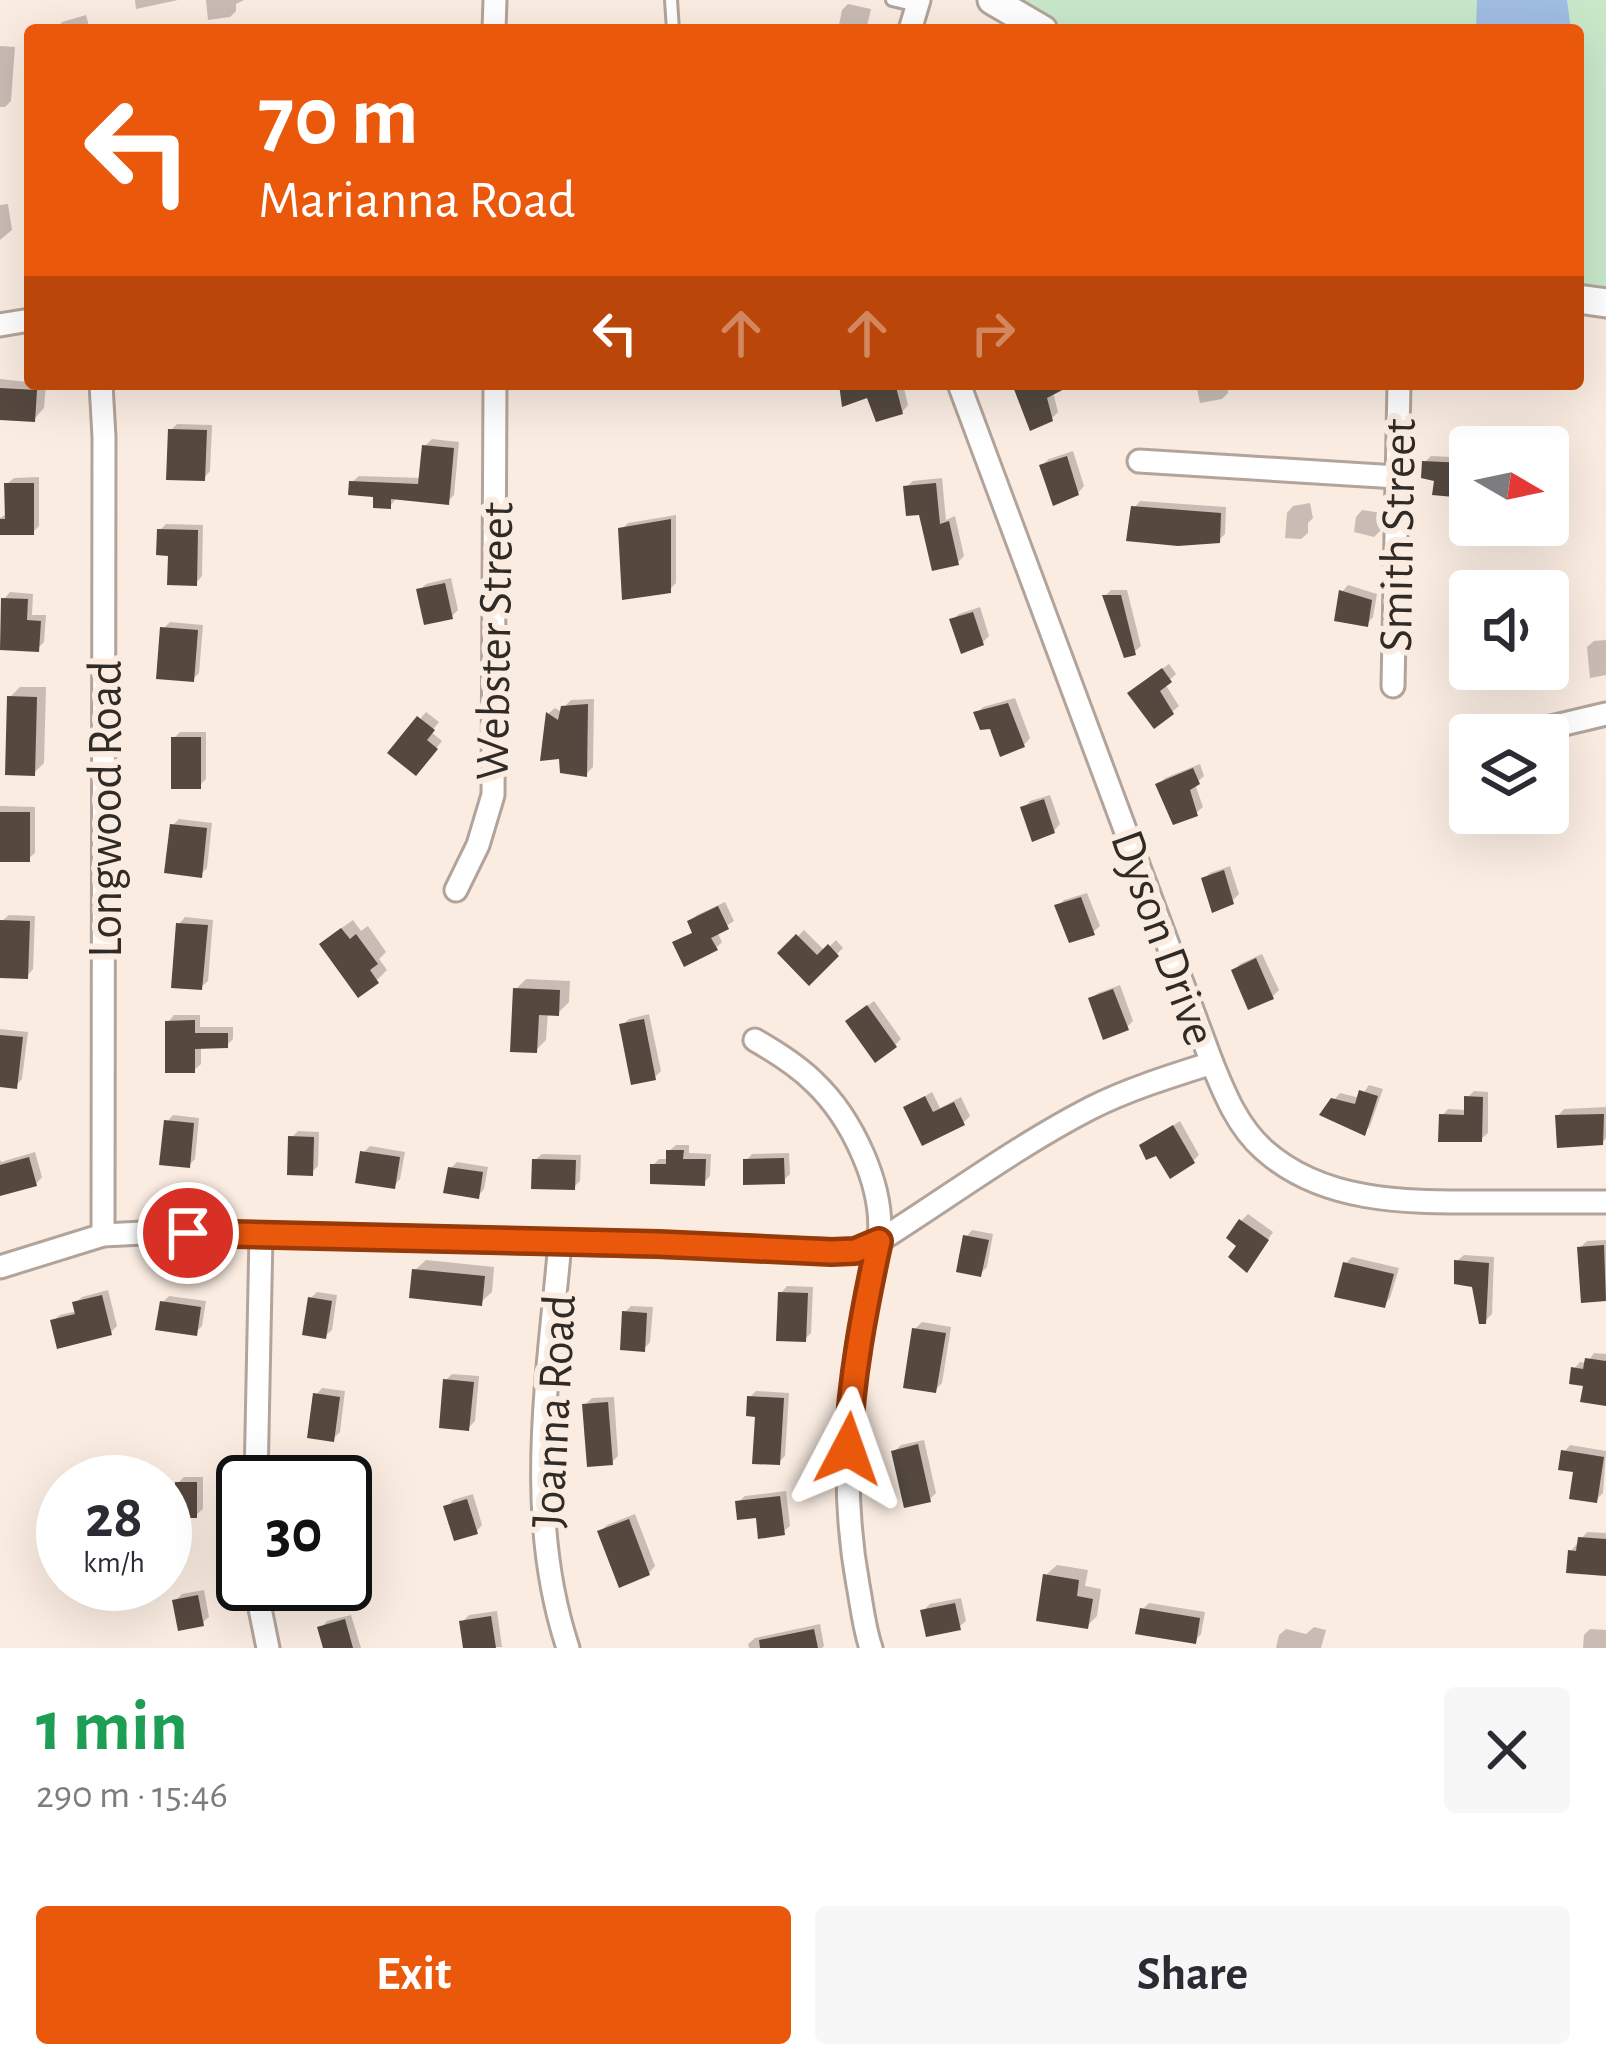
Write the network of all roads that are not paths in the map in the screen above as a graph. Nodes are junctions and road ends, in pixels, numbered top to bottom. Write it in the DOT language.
graph roads {
  1 [pos="892,0"];
  2 [pos="918,3"];
  3 [pos="1007,4"];
  4 [pos="1035,24"];
  5 [pos="102,390"];
  6 [pos="495,390"];
  7 [pos="961,390"];
  8 [pos="1399,390"];
  9 [pos="1139,461"];
  10 [pos="1397,477"];
  11 [pos="1393,686"];
  12 [pos="1606,714"];
  13 [pos="1569,723"];
  14 [pos="456,890"];
  15 [pos="755,1040"];
  16 [pos="1212,1063"];
  17 [pos="1606,1202"];
  18 [pos="104,1235"];
  19 [pos="261,1235"];
  20 [pos="879,1241"];
  21 [pos="560,1243"];
  22 [pos="0,1267"];
  23 [pos="257,1455"];
  24 [pos="260,1611"];
  25 [pos="268,1648"];
  26 [pos="568,1648"];
  27 [pos="871,1648"];
  1 -- 2 [label="lane"];
  3 -- 4 [label="street"];
  5 -- 18 [label="street, Longwood Road"];
  6 -- 14 [label="street, Webster Street"];
  7 -- 16 [label="street, Dyson Drive"];
  8 -- 10 [label="street, Smith Street"];
  9 -- 10 [label="street"];
  10 -- 11 [label="street, Smith Street"];
  12 -- 13 [label="street"];
  15 -- 20 [label="street"];
  16 -- 17 [label="street, Dyson Drive"];
  16 -- 20 [label="street"];
  18 -- 19 [label="street"];
  18 -- 22 [label="street"];
  19 -- 21 [label="street"];
  19 -- 23 [label="street"];
  20 -- 21 [label="street"];
  20 -- 27 [label="street"];
  21 -- 26 [label="street, Joanna Road"];
  24 -- 25 [label="street"];
}
